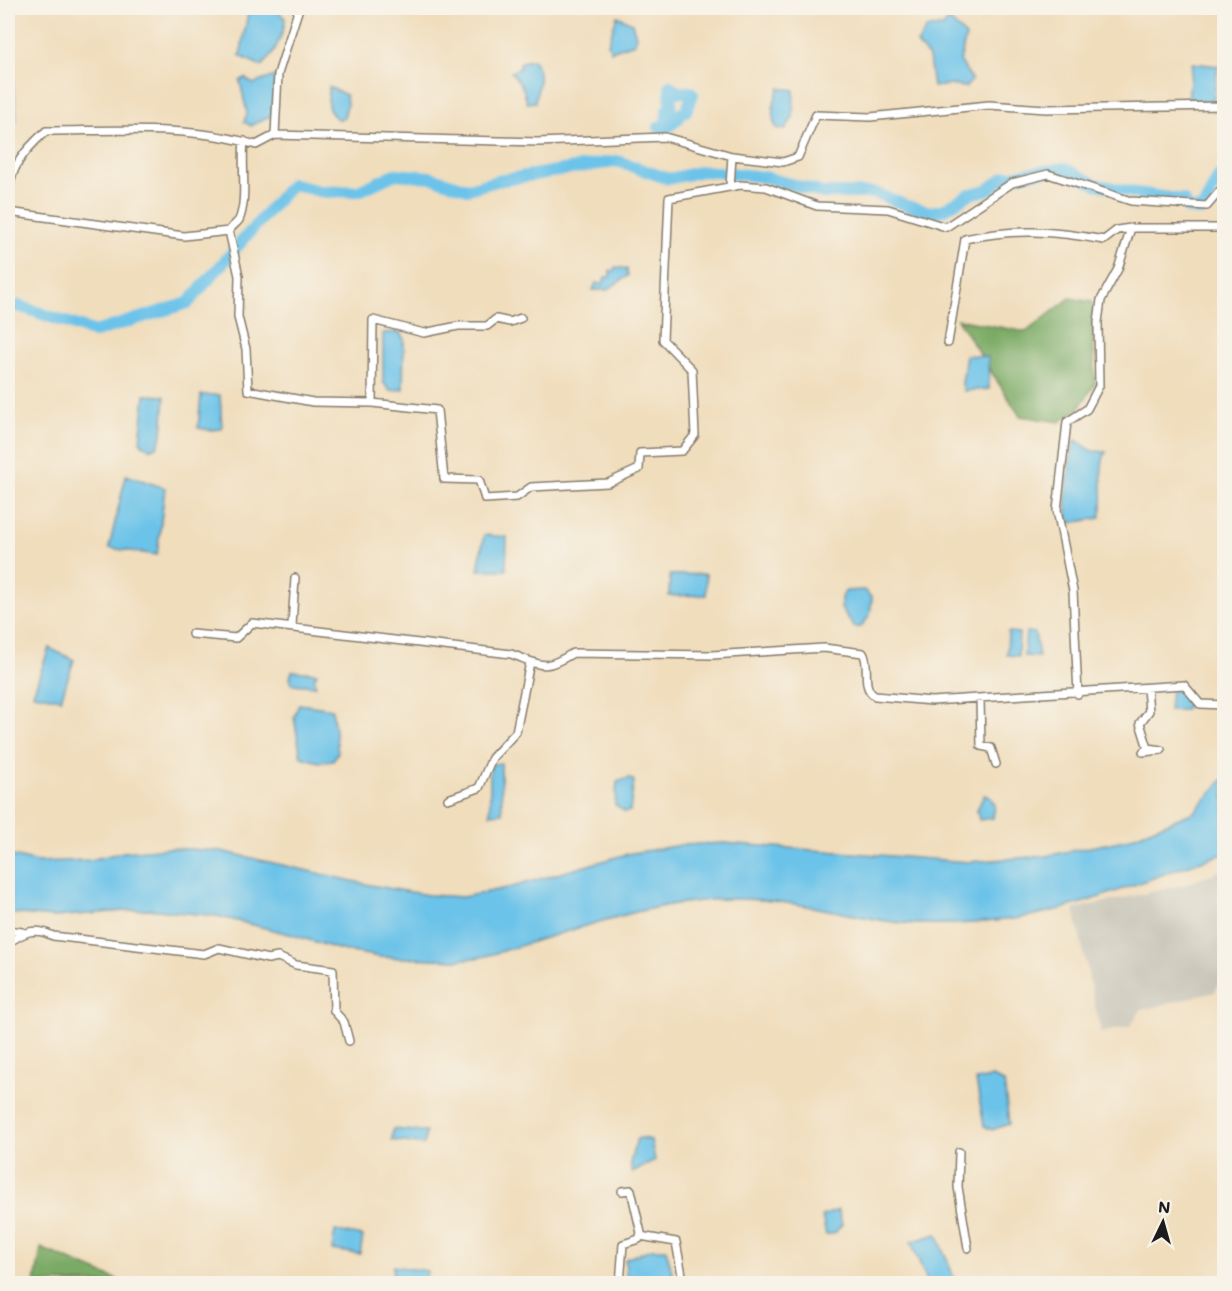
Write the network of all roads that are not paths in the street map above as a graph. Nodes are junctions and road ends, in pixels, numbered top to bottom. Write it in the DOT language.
graph roads {
  1 [pos="299,8"];
  2 [pos="1224,106"];
  3 [pos="275,135"];
  4 [pos="244,141"];
  5 [pos="732,156"];
  6 [pos="730,183"];
  7 [pos="1224,186"];
  8 [pos="8,197"];
  9 [pos="8,212"];
  10 [pos="1131,228"];
  11 [pos="1224,228"];
  12 [pos="229,231"];
  13 [pos="521,318"];
  14 [pos="948,343"];
  15 [pos="372,403"];
  16 [pos="295,578"];
  17 [pos="292,626"];
  18 [pos="192,634"];
  19 [pos="530,663"];
  20 [pos="1147,688"];
  21 [pos="1078,694"];
  22 [pos="981,699"];
  23 [pos="1224,705"];
  24 [pos="1148,748"];
  25 [pos="996,764"];
  26 [pos="448,799"];
  27 [pos="8,930"];
  28 [pos="22,932"];
  29 [pos="8,943"];
  30 [pos="349,1041"];
  31 [pos="959,1152"];
  32 [pos="622,1191"];
  33 [pos="640,1236"];
  34 [pos="968,1248"];
  35 [pos="620,1284"];
  36 [pos="688,1284"];
  1 -- 3 [label="street"];
  2 -- 5 [label="street"];
  3 -- 4 [label="street"];
  3 -- 5 [label="street"];
  4 -- 8 [label="street"];
  4 -- 12 [label="street"];
  5 -- 6 [label="street"];
  6 -- 7 [label="street"];
  6 -- 15 [label="street"];
  9 -- 12 [label="street"];
  10 -- 11 [label="street"];
  10 -- 14 [label="street"];
  10 -- 21 [label="street"];
  12 -- 15 [label="street"];
  13 -- 15 [label="street"];
  16 -- 17 [label="street"];
  17 -- 18 [label="street"];
  17 -- 19 [label="street"];
  19 -- 22 [label="street"];
  19 -- 26 [label="street"];
  20 -- 21 [label="street"];
  20 -- 23 [label="street"];
  20 -- 24 [label="street"];
  21 -- 22 [label="street"];
  22 -- 25 [label="street"];
  27 -- 28 [label="street"];
  28 -- 29 [label="street"];
  28 -- 30 [label="street"];
  31 -- 34 [label="street"];
  32 -- 33 [label="street"];
  33 -- 35 [label="street"];
  33 -- 36 [label="street"];
}
